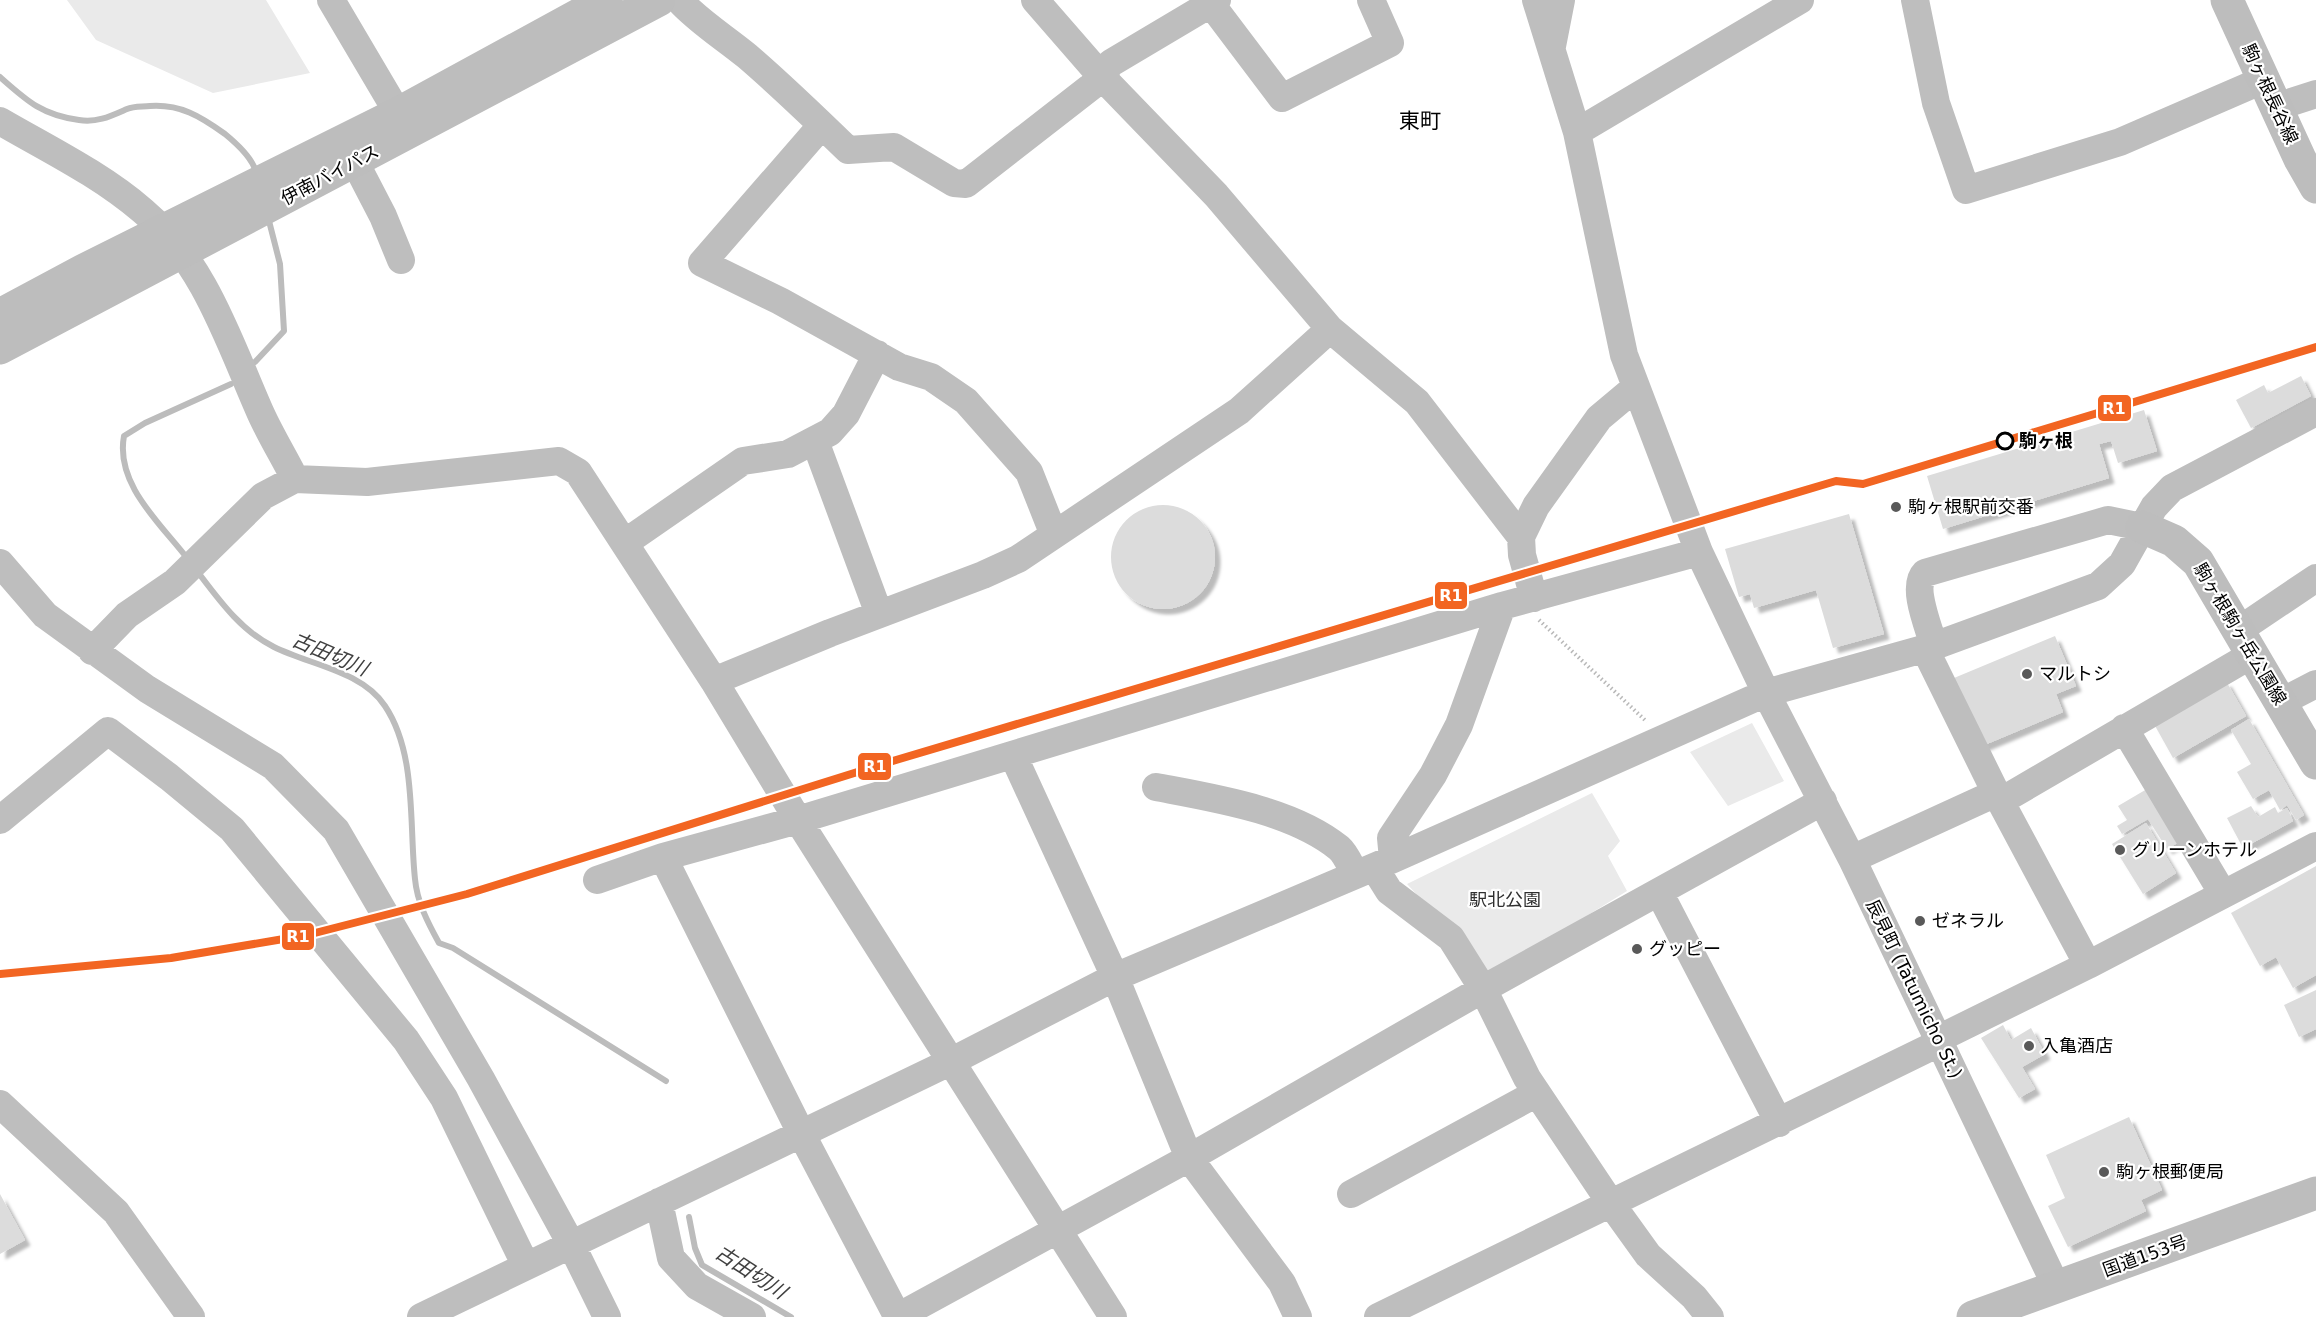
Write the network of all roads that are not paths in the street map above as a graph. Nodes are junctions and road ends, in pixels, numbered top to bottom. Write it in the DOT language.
graph roads {
  1 [pos="330,0"];
  2 [pos="606,0"];
  3 [pos="659,0"];
  4 [pos="679,0"];
  5 [pos="1035,0"];
  6 [pos="1371,0"];
  7 [pos="1536,0"];
  8 [pos="1561,0"];
  9 [pos="1800,0"];
  10 [pos="1915,0"];
  11 [pos="2227,0"];
  12 [pos="1214,2"];
  13 [pos="1552,48"];
  14 [pos="1102,76"];
  15 [pos="2269,93"];
  16 [pos="2316,94"];
  17 [pos="0,121"];
  18 [pos="404,124"];
  19 [pos="822,125"];
  20 [pos="1577,132"];
  21 [pos="346,157"];
  22 [pos="2316,186"];
  23 [pos="401,260"];
  24 [pos="0,315"];
  25 [pos="1330,329"];
  26 [pos="0,348"];
  27 [pos="877,354"];
  28 [pos="1636,387"];
  29 [pos="2316,412"];
  30 [pos="815,441"];
  31 [pos="295,478"];
  32 [pos="2142,527"];
  33 [pos="1054,535"];
  34 [pos="1521,537"];
  35 [pos="626,542"];
  36 [pos="1699,552"];
  37 [pos="0,563"];
  38 [pos="2316,578"];
  39 [pos="1518,602"];
  40 [pos="879,614"];
  41 [pos="2246,642"];
  42 [pos="1930,647"];
  43 [pos="92,651"];
  44 [pos="714,681"];
  45 [pos="2316,684"];
  46 [pos="1766,693"];
  47 [pos="2281,702"];
  48 [pos="2124,728"];
  49 [pos="1013,755"];
  50 [pos="2316,763"];
  51 [pos="1156,787"];
  52 [pos="1998,797"];
  53 [pos="1823,801"];
  54 [pos="0,820"];
  55 [pos="798,820"];
  56 [pos="2316,846"];
  57 [pos="663,857"];
  58 [pos="1852,859"];
  59 [pos="1374,867"];
  60 [pos="597,880"];
  61 [pos="1659,892"];
  62 [pos="2223,894"];
  63 [pos="2088,965"];
  64 [pos="1114,977"];
  65 [pos="1483,989"];
  66 [pos="1939,1041"];
  67 [pos="952,1061"];
  68 [pos="1537,1093"];
  69 [pos="0,1104"];
  70 [pos="1779,1123"];
  71 [pos="801,1133"];
  72 [pos="1189,1158"];
  73 [pos="2316,1193"];
  74 [pos="1351,1194"];
  75 [pos="659,1202"];
  76 [pos="1612,1205"];
  77 [pos="1057,1229"];
  78 [pos="572,1244"];
  79 [pos="526,1266"];
  80 [pos="2057,1288"];
  81 [pos="191,1317"];
  82 [pos="421,1317"];
  83 [pos="607,1317"];
  84 [pos="752,1317"];
  85 [pos="1113,1317"];
  86 [pos="1298,1317"];
  87 [pos="1378,1317"];
  88 [pos="1710,1317"];
  89 [pos="1973,1317"];
  1 -- 18 [label="street"];
  2 -- 18 [label="main road, 伊南バイパス"];
  3 -- 18 [label="main road, 伊南バイパス"];
  4 -- 19 [label="street"];
  5 -- 14 [label="street"];
  6 -- 12 [label="street"];
  7 -- 13 [label="street, 辰見町 (Tatumicho St.)"];
  8 -- 13 [label="street"];
  9 -- 20 [label="street"];
  10 -- 15 [label="street"];
  11 -- 15 [label="main road, 駒ヶ根長谷線"];
  12 -- 14 [label="street"];
  13 -- 20 [label="street, 辰見町 (Tatumicho St.)"];
  14 -- 19 [label="street"];
  14 -- 25 [label="street"];
  15 -- 16 [label="street"];
  15 -- 22 [label="main road, 駒ヶ根長谷線"];
  17 -- 31 [label="street"];
  18 -- 21 [label="main road, 伊南バイパス"];
  19 -- 27 [label="street"];
  20 -- 28 [label="street, 辰見町 (Tatumicho St.)"];
  21 -- 23 [label="street"];
  21 -- 24 [label="main road, 伊南バイパス"];
  21 -- 26 [label="main road, 伊南バイパス"];
  25 -- 33 [label="street"];
  25 -- 34 [label="street"];
  27 -- 30 [label="street"];
  27 -- 33 [label="street"];
  28 -- 34 [label="street"];
  28 -- 36 [label="street, 辰見町 (Tatumicho St.)"];
  29 -- 32 [label="street"];
  30 -- 35 [label="street"];
  30 -- 40 [label="street"];
  31 -- 35 [label="street"];
  31 -- 43 [label="street"];
  32 -- 41 [label="main road, 駒ヶ根駒ヶ岳公園線"];
  32 -- 42 [label="street"];
  32 -- 42 [label="street"];
  33 -- 40 [label="street"];
  34 -- 39 [label="street"];
  35 -- 44 [label="street"];
  36 -- 39 [label="street"];
  36 -- 46 [label="street, 辰見町 (Tatumicho St.)"];
  37 -- 43 [label="street"];
  38 -- 41 [label="street"];
  39 -- 49 [label="street"];
  39 -- 59 [label="street"];
  40 -- 44 [label="street"];
  41 -- 47 [label="main road, 駒ヶ根駒ヶ岳公園線"];
  41 -- 48 [label="street"];
  42 -- 46 [label="street"];
  42 -- 52 [label="street"];
  43 -- 78 [label="street"];
  44 -- 55 [label="street"];
  45 -- 47 [label="street"];
  46 -- 53 [label="street, 辰見町 (Tatumicho St.)"];
  46 -- 59 [label="street"];
  47 -- 50 [label="main road, 駒ヶ根駒ヶ岳公園線"];
  48 -- 52 [label="street"];
  48 -- 62 [label="street"];
  49 -- 55 [label="street"];
  49 -- 64 [label="street"];
  51 -- 59 [label="street"];
  52 -- 58 [label="street"];
  52 -- 63 [label="street"];
  53 -- 58 [label="street, 辰見町 (Tatumicho St.)"];
  53 -- 61 [label="street"];
  54 -- 79 [label="street"];
  55 -- 57 [label="street"];
  55 -- 67 [label="street"];
  56 -- 62 [label="street"];
  57 -- 60 [label="street"];
  57 -- 71 [label="street"];
  58 -- 66 [label="street, 辰見町 (Tatumicho St.)"];
  59 -- 64 [label="street"];
  59 -- 65 [label="street"];
  61 -- 65 [label="street"];
  61 -- 70 [label="street"];
  62 -- 63 [label="street"];
  63 -- 66 [label="street"];
  64 -- 67 [label="street"];
  64 -- 72 [label="street"];
  65 -- 68 [label="street"];
  65 -- 72 [label="street"];
  66 -- 70 [label="street"];
  66 -- 80 [label="street, 辰見町 (Tatumicho St.)"];
  67 -- 71 [label="street"];
  67 -- 77 [label="street"];
  68 -- 74 [label="street"];
  68 -- 76 [label="street"];
  69 -- 81 [label="street"];
  70 -- 76 [label="street"];
  71 -- 75 [label="street"];
  71 -- 77 [label="street"];
  72 -- 77 [label="street"];
  72 -- 86 [label="street"];
  73 -- 80 [label="main road, 国道153号"];
  75 -- 78 [label="street"];
  75 -- 84 [label="street"];
  76 -- 87 [label="street"];
  76 -- 88 [label="street"];
  77 -- 85 [label="street"];
  78 -- 79 [label="street"];
  78 -- 83 [label="street"];
  79 -- 82 [label="street"];
  80 -- 89 [label="main road, 国道153号"];
}
